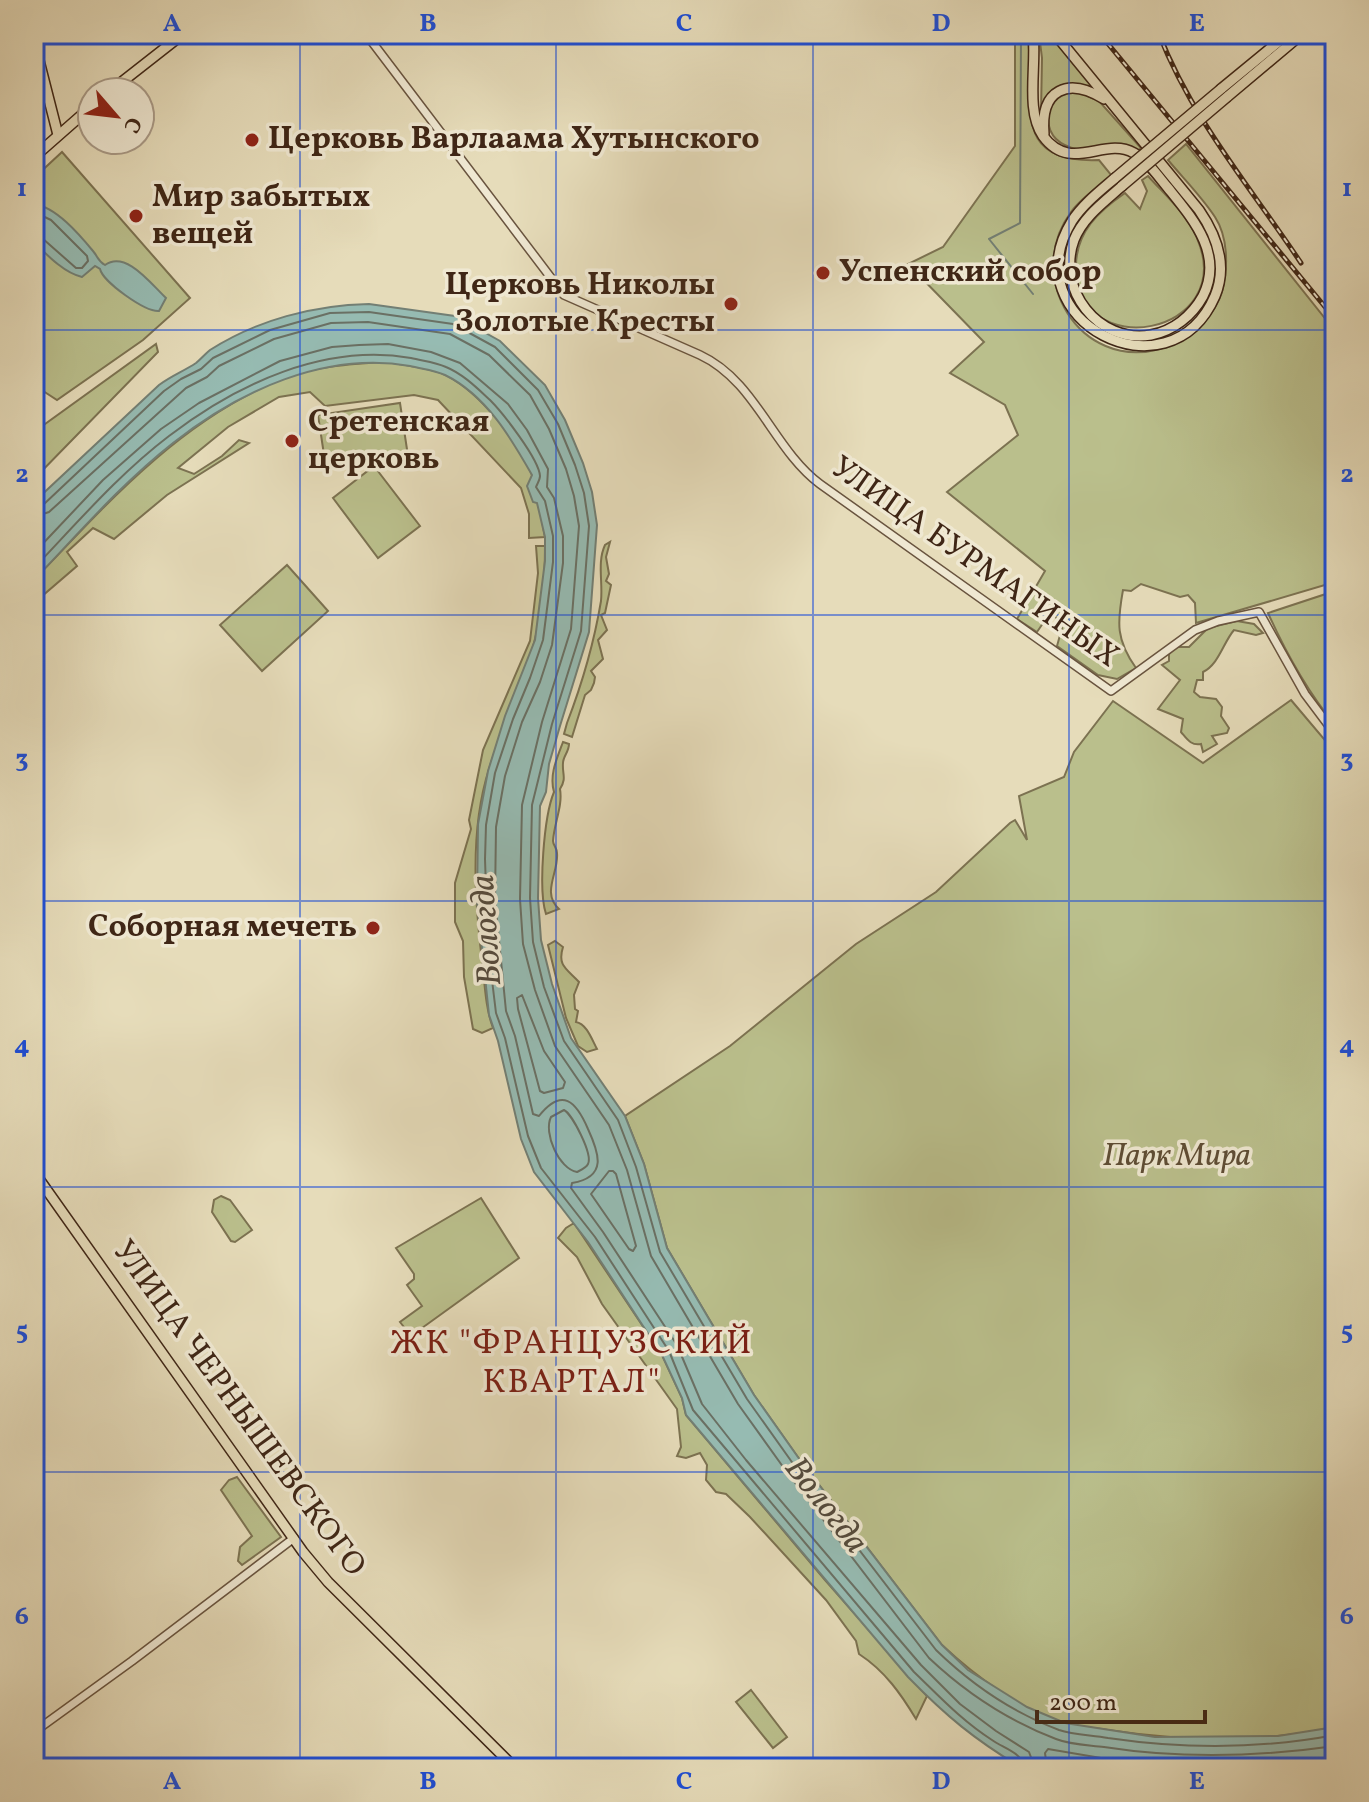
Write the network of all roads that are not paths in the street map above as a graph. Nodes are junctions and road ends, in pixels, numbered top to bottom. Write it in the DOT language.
graph roads {
  1 [pos="183,34"];
  2 [pos="366,34"];
  3 [pos="1033,34"];
  4 [pos="1055,34"];
  5 [pos="1288,34"];
  6 [pos="1302,34"];
  7 [pos="34,41"];
  8 [pos="129,76"];
  9 [pos="1224,93"];
  10 [pos="1110,103"];
  11 [pos="76,120"];
  12 [pos="58,135"];
  13 [pos="1044,138"];
  14 [pos="34,157"];
  15 [pos="1119,182"];
  16 [pos="1335,734"];
  17 [pos="34,1172"];
  18 [pos="294,1538"];
  19 [pos="34,1732"];
  20 [pos="515,1768"];
  1 -- 8 [label="main road"];
  2 -- 16 [label="street, УЛИЦА БУРМАГИНЫХ"];
  3 -- 13 [label="main road"];
  4 -- 10 [label="main road"];
  5 -- 9 [label="main road"];
  6 -- 9 [label="main road"];
  7 -- 12 [label="main road"];
  9 -- 15 [label="main road, bridge"];
  10 -- 13 [label="main road"];
  10 -- 15 [label="main road"];
  11 -- 12 [label="main road"];
  12 -- 14 [label="main road"];
  13 -- 15 [label="main road"];
  17 -- 18 [label="main road, УЛИЦА ЧЕРНЫШЕВСКОГО"];
  18 -- 19 [label="street"];
  18 -- 20 [label="main road, УЛИЦА ЧЕРНЫШЕВСКОГО"];
}
